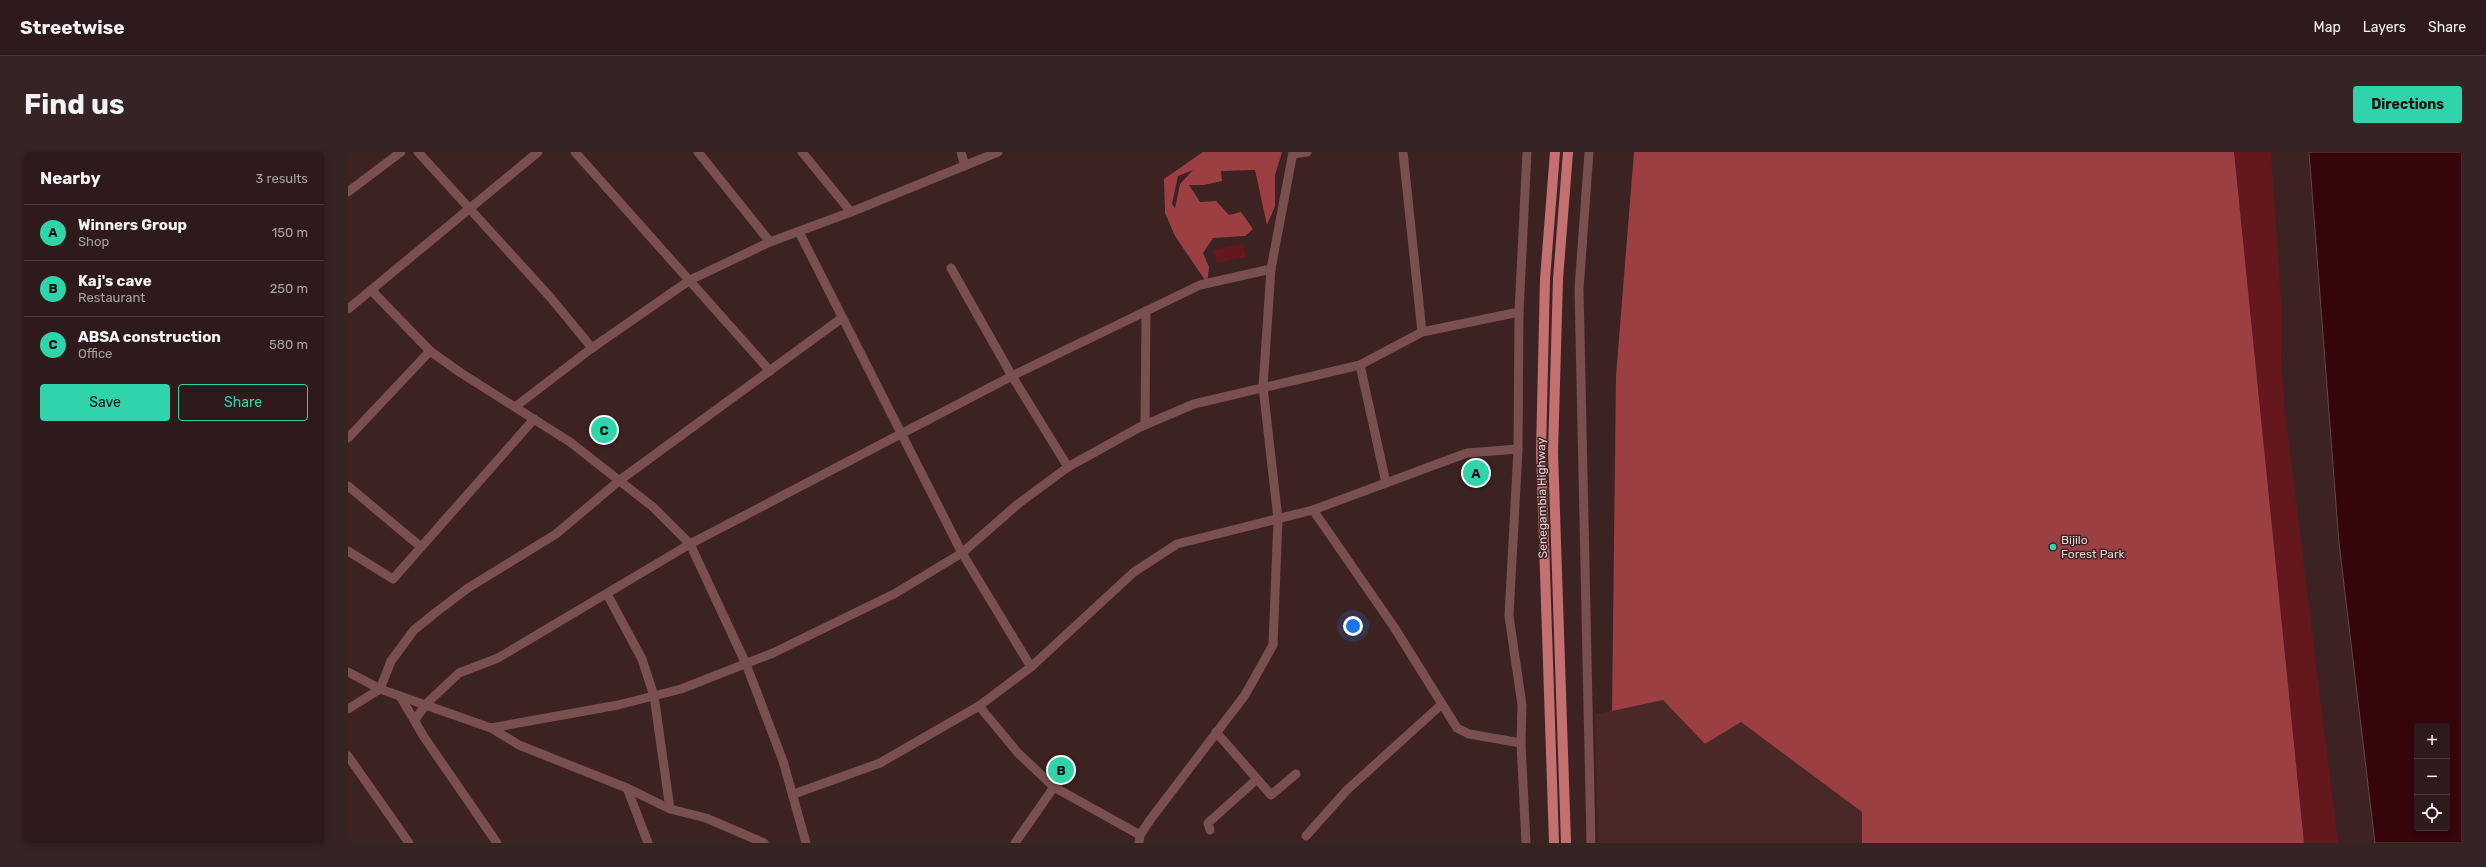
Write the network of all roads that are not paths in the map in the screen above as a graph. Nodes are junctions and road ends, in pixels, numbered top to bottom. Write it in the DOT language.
graph roads {
  1 [pos="401,152"];
  2 [pos="418,152"];
  3 [pos="538,152"];
  4 [pos="575,152"];
  5 [pos="698,152"];
  6 [pos="802,152"];
  7 [pos="961,152"];
  8 [pos="998,152"];
  9 [pos="1307,152"];
  10 [pos="1403,152"];
  11 [pos="1527,152"];
  12 [pos="1555,152"];
  13 [pos="1568,152"];
  14 [pos="1589,152"];
  15 [pos="1292,153"];
  16 [pos="965,166"];
  17 [pos="348,192"];
  18 [pos="469,209"];
  19 [pos="851,212"];
  20 [pos="799,232"];
  21 [pos="770,242"];
  22 [pos="951,268"];
  23 [pos="1271,269"];
  24 [pos="690,280"];
  25 [pos="372,290"];
  26 [pos="348,309"];
  27 [pos="1146,311"];
  28 [pos="1519,312"];
  29 [pos="842,318"];
  30 [pos="1422,332"];
  31 [pos="592,348"];
  32 [pos="430,352"];
  33 [pos="1360,365"];
  34 [pos="770,371"];
  35 [pos="1012,376"];
  36 [pos="1263,387"];
  37 [pos="515,407"];
  38 [pos="534,419"];
  39 [pos="1145,425"];
  40 [pos="902,434"];
  41 [pos="348,438"];
  42 [pos="1518,449"];
  43 [pos="1068,467"];
  44 [pos="620,480"];
  45 [pos="1386,483"];
  46 [pos="348,486"];
  47 [pos="1314,510"];
  48 [pos="1278,519"];
  49 [pos="690,544"];
  50 [pos="421,547"];
  51 [pos="348,551"];
  52 [pos="962,553"];
  53 [pos="607,594"];
  54 [pos="746,664"];
  55 [pos="1031,667"];
  56 [pos="348,672"];
  57 [pos="380,689"];
  58 [pos="400,696"];
  59 [pos="654,696"];
  60 [pos="426,704"];
  61 [pos="1442,704"];
  62 [pos="979,706"];
  63 [pos="348,709"];
  64 [pos="414,720"];
  65 [pos="492,728"];
  66 [pos="1216,732"];
  67 [pos="1521,743"];
  68 [pos="348,756"];
  69 [pos="1296,774"];
  70 [pos="1257,779"];
  71 [pos="1054,787"];
  72 [pos="627,788"];
  73 [pos="794,794"];
  74 [pos="670,809"];
  75 [pos="1210,830"];
  76 [pos="1306,836"];
  77 [pos="1140,839"];
  78 [pos="494,842"];
  79 [pos="409,843"];
  80 [pos="648,843"];
  81 [pos="764,843"];
  82 [pos="806,843"];
  83 [pos="1015,843"];
  84 [pos="1526,843"];
  85 [pos="1554,843"];
  86 [pos="1566,843"];
  87 [pos="1591,843"];
  1 -- 17 [label="street"];
  2 -- 18 [label="street"];
  3 -- 18 [label="street"];
  4 -- 24 [label="street"];
  5 -- 21 [label="street"];
  6 -- 19 [label="street"];
  7 -- 16 [label="street"];
  8 -- 16 [label="street"];
  9 -- 15 [label="street"];
  10 -- 30 [label="street"];
  11 -- 28 [label="street"];
  12 -- 85 [label="main road, Senegambia Highway"];
  13 -- 86 [label="main road, Senegambia Highway"];
  14 -- 87 [label="street"];
  15 -- 23 [label="street"];
  16 -- 19 [label="street"];
  18 -- 25 [label="street"];
  18 -- 31 [label="street"];
  19 -- 20 [label="street"];
  20 -- 21 [label="street"];
  20 -- 29 [label="street"];
  21 -- 24 [label="street"];
  22 -- 35 [label="street"];
  23 -- 27 [label="street"];
  23 -- 36 [label="street"];
  24 -- 31 [label="street"];
  24 -- 34 [label="street"];
  25 -- 26 [label="street"];
  25 -- 32 [label="street"];
  27 -- 35 [label="street"];
  27 -- 39 [label="street"];
  28 -- 30 [label="street"];
  28 -- 42 [label="street"];
  29 -- 34 [label="street"];
  29 -- 40 [label="street"];
  30 -- 33 [label="street"];
  31 -- 37 [label="street"];
  32 -- 37 [label="street"];
  32 -- 41 [label="street"];
  33 -- 36 [label="street"];
  33 -- 45 [label="street"];
  34 -- 44 [label="street"];
  35 -- 40 [label="street"];
  35 -- 43 [label="street"];
  36 -- 39 [label="street"];
  36 -- 48 [label="street"];
  37 -- 38 [label="street"];
  38 -- 44 [label="street"];
  38 -- 50 [label="street"];
  39 -- 43 [label="street"];
  40 -- 49 [label="street"];
  40 -- 52 [label="street"];
  42 -- 45 [label="street"];
  42 -- 67 [label="street"];
  43 -- 52 [label="street"];
  44 -- 49 [label="street"];
  44 -- 57 [label="street"];
  45 -- 47 [label="street"];
  46 -- 50 [label="street"];
  47 -- 48 [label="street"];
  47 -- 61 [label="street"];
  48 -- 55 [label="street"];
  48 -- 66 [label="street"];
  49 -- 53 [label="street"];
  49 -- 54 [label="street"];
  50 -- 51 [label="street"];
  52 -- 54 [label="street"];
  52 -- 55 [label="street"];
  53 -- 59 [label="street"];
  53 -- 60 [label="street"];
  54 -- 59 [label="street"];
  54 -- 73 [label="street"];
  55 -- 62 [label="street"];
  56 -- 57 [label="street"];
  57 -- 58 [label="street"];
  57 -- 63 [label="street"];
  58 -- 60 [label="street"];
  58 -- 64 [label="street"];
  59 -- 65 [label="street"];
  59 -- 74 [label="street"];
  60 -- 64 [label="street"];
  60 -- 65 [label="street"];
  61 -- 67 [label="street"];
  61 -- 76 [label="street"];
  62 -- 71 [label="street"];
  62 -- 73 [label="street"];
  64 -- 78 [label="street"];
  65 -- 72 [label="street"];
  66 -- 70 [label="street"];
  66 -- 77 [label="street"];
  67 -- 84 [label="street"];
  68 -- 79 [label="street"];
  69 -- 70 [label="street"];
  70 -- 75 [label="street"];
  71 -- 77 [label="street"];
  71 -- 83 [label="street"];
  72 -- 74 [label="street"];
  72 -- 80 [label="street"];
  73 -- 82 [label="street"];
  74 -- 81 [label="street"];
}
